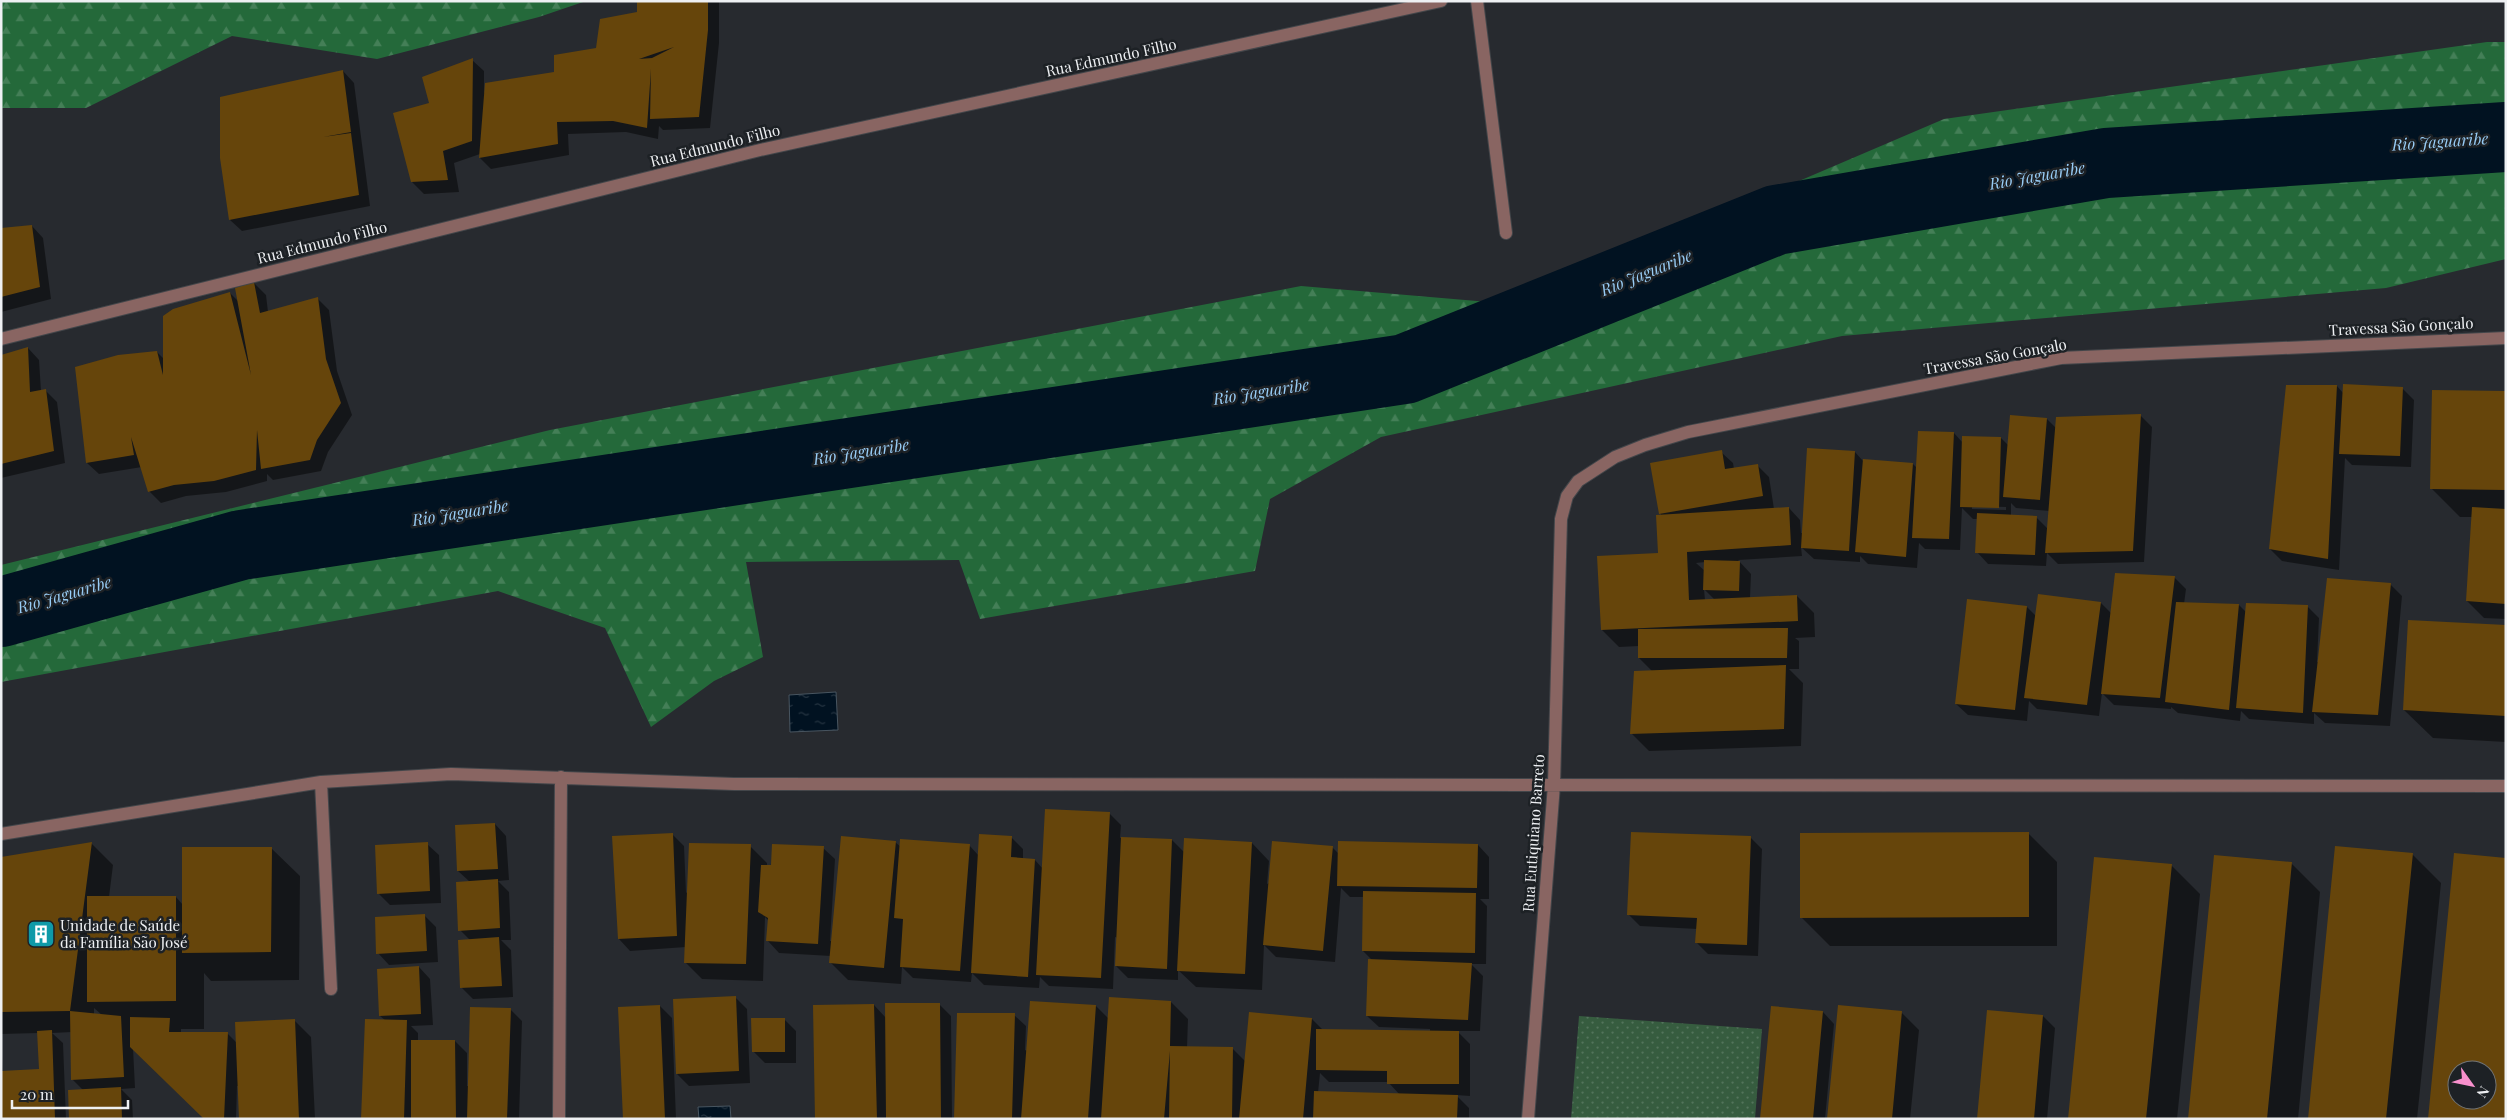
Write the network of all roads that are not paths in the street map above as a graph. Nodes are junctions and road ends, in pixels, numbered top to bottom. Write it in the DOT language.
graph roads {
  1 [pos="1441,1"];
  2 [pos="1477,1"];
  3 [pos="1506,233"];
  4 [pos="2506,338"];
  5 [pos="1,339"];
  6 [pos="1560,549"];
  7 [pos="561,777"];
  8 [pos="321,782"];
  9 [pos="1554,785"];
  10 [pos="2506,786"];
  11 [pos="1,834"];
  12 [pos="331,990"];
  13 [pos="559,1119"];
  14 [pos="1528,1119"];
  1 -- 5 [label="street, Rua Edmundo Filho"];
  2 -- 3 [label="street"];
  4 -- 6 [label="street, Travessa São Gonçalo"];
  6 -- 9 [label="street, Rua Eutiquiano Barreto"];
  7 -- 8 [label="street"];
  7 -- 9 [label="street"];
  7 -- 13 [label="street"];
  8 -- 11 [label="street"];
  8 -- 12 [label="street"];
  9 -- 10 [label="street"];
  9 -- 14 [label="street, Rua Eutiquiano Barreto"];
}
